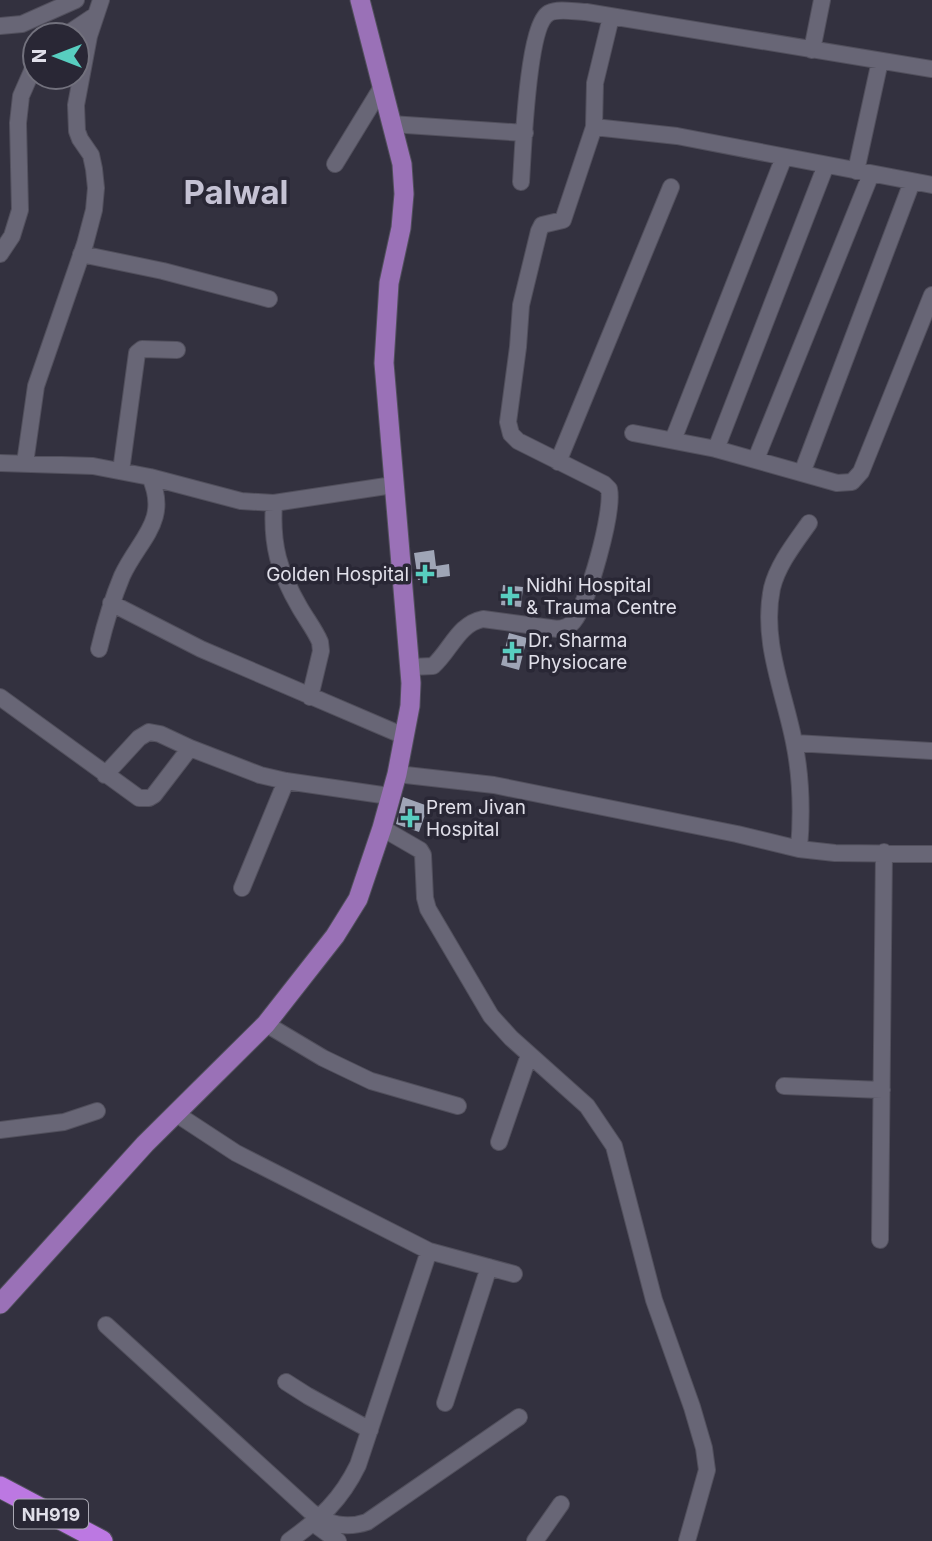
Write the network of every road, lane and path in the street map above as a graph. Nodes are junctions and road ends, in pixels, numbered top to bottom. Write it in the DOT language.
graph roads {
  1 [pos="76,0"];
  2 [pos="360,0"];
  3 [pos="822,0"];
  4 [pos="587,6"];
  5 [pos="98,7"];
  6 [pos="611,16"];
  7 [pos="82,21"];
  8 [pos="0,26"];
  9 [pos="812,50"];
  10 [pos="880,61"];
  11 [pos="932,69"];
  12 [pos="382,87"];
  13 [pos="23,91"];
  14 [pos="391,124"];
  15 [pos="594,127"];
  16 [pos="525,133"];
  17 [pos="784,157"];
  18 [pos="335,163"];
  19 [pos="826,165"];
  20 [pos="864,173"];
  21 [pos="521,182"];
  22 [pos="912,182"];
  23 [pos="932,185"];
  24 [pos="671,187"];
  25 [pos="0,254"];
  26 [pos="81,254"];
  27 [pos="932,295"];
  28 [pos="269,299"];
  29 [pos="177,350"];
  30 [pos="633,433"];
  31 [pos="673,440"];
  32 [pos="716,449"];
  33 [pos="756,459"];
  34 [pos="558,462"];
  35 [pos="0,463"];
  36 [pos="25,463"];
  37 [pos="121,471"];
  38 [pos="802,473"];
  39 [pos="150,477"];
  40 [pos="393,485"];
  41 [pos="274,503"];
  42 [pos="809,523"];
  43 [pos="111,603"];
  44 [pos="99,649"];
  45 [pos="411,667"];
  46 [pos="0,697"];
  47 [pos="310,697"];
  48 [pos="404,736"];
  49 [pos="795,743"];
  50 [pos="190,748"];
  51 [pos="932,751"];
  52 [pos="397,774"];
  53 [pos="105,775"];
  54 [pos="286,781"];
  55 [pos="389,796"];
  56 [pos="382,828"];
  57 [pos="799,849"];
  58 [pos="884,852"];
  59 [pos="932,854"];
  60 [pos="242,888"];
  61 [pos="266,1024"];
  62 [pos="529,1055"];
  63 [pos="784,1086"];
  64 [pos="882,1090"];
  65 [pos="458,1106"];
  66 [pos="97,1111"];
  67 [pos="175,1113"];
  68 [pos="0,1129"];
  69 [pos="499,1142"];
  70 [pos="880,1240"];
  71 [pos="429,1251"];
  72 [pos="489,1267"];
  73 [pos="514,1273"];
  74 [pos="0,1304"];
  75 [pos="106,1325"];
  76 [pos="286,1382"];
  77 [pos="445,1403"];
  78 [pos="519,1417"];
  79 [pos="370,1430"];
  80 [pos="0,1487"];
  81 [pos="561,1504"];
  82 [pos="316,1520"];
  83 [pos="102,1541"];
  84 [pos="289,1541"];
  85 [pos="338,1541"];
  86 [pos="535,1541"];
  87 [pos="687,1541"];
  1 -- 8 [label="street"];
  2 -- 12 [label="main road"];
  3 -- 9 [label="street"];
  4 -- 6 [label="street"];
  4 -- 16 [label="street"];
  5 -- 7 [label="street"];
  5 -- 26 [label="street"];
  6 -- 9 [label="street"];
  6 -- 15 [label="street"];
  9 -- 10 [label="street"];
  10 -- 11 [label="street"];
  10 -- 20 [label="street"];
  12 -- 14 [label="main road"];
  12 -- 18 [label="street"];
  13 -- 25 [label="street"];
  14 -- 16 [label="street"];
  14 -- 40 [label="main road"];
  15 -- 17 [label="street"];
  15 -- 34 [label="street"];
  16 -- 21 [label="street"];
  17 -- 19 [label="street"];
  17 -- 31 [label="street"];
  19 -- 20 [label="street"];
  19 -- 32 [label="street"];
  20 -- 22 [label="street"];
  20 -- 33 [label="street"];
  22 -- 23 [label="street"];
  22 -- 38 [label="street"];
  24 -- 34 [label="street"];
  26 -- 28 [label="street"];
  26 -- 36 [label="street"];
  27 -- 38 [label="street"];
  29 -- 37 [label="street"];
  30 -- 31 [label="street"];
  31 -- 32 [label="street"];
  32 -- 33 [label="street"];
  33 -- 38 [label="street"];
  34 -- 45 [label="street"];
  35 -- 36 [label="street"];
  36 -- 37 [label="street"];
  37 -- 39 [label="street"];
  39 -- 41 [label="street"];
  39 -- 43 [label="street"];
  40 -- 41 [label="street"];
  40 -- 45 [label="main road"];
  41 -- 47 [label="street"];
  42 -- 49 [label="street"];
  43 -- 44 [label="street"];
  43 -- 47 [label="street"];
  45 -- 48 [label="main road"];
  46 -- 53 [label="street"];
  47 -- 48 [label="street"];
  48 -- 52 [label="main road"];
  49 -- 51 [label="street"];
  49 -- 57 [label="street"];
  50 -- 53 [label="street"];
  50 -- 53 [label="street"];
  50 -- 54 [label="street"];
  52 -- 55 [label="main road"];
  52 -- 57 [label="street"];
  54 -- 55 [label="street"];
  54 -- 60 [label="street"];
  55 -- 56 [label="main road"];
  56 -- 61 [label="main road"];
  56 -- 62 [label="street"];
  57 -- 58 [label="street"];
  58 -- 59 [label="street"];
  58 -- 64 [label="street"];
  61 -- 65 [label="street"];
  61 -- 67 [label="main road"];
  62 -- 69 [label="street"];
  62 -- 87 [label="street"];
  63 -- 64 [label="street"];
  64 -- 70 [label="street"];
  66 -- 68 [label="street"];
  67 -- 71 [label="street"];
  67 -- 74 [label="main road"];
  71 -- 72 [label="street"];
  71 -- 79 [label="street"];
  72 -- 73 [label="street"];
  72 -- 77 [label="street"];
  75 -- 82 [label="street"];
  76 -- 79 [label="street"];
  78 -- 82 [label="street"];
  79 -- 82 [label="street"];
  80 -- 83 [label="highway, NH919"];
  81 -- 86 [label="street"];
  82 -- 84 [label="street"];
  82 -- 85 [label="street"];
}
